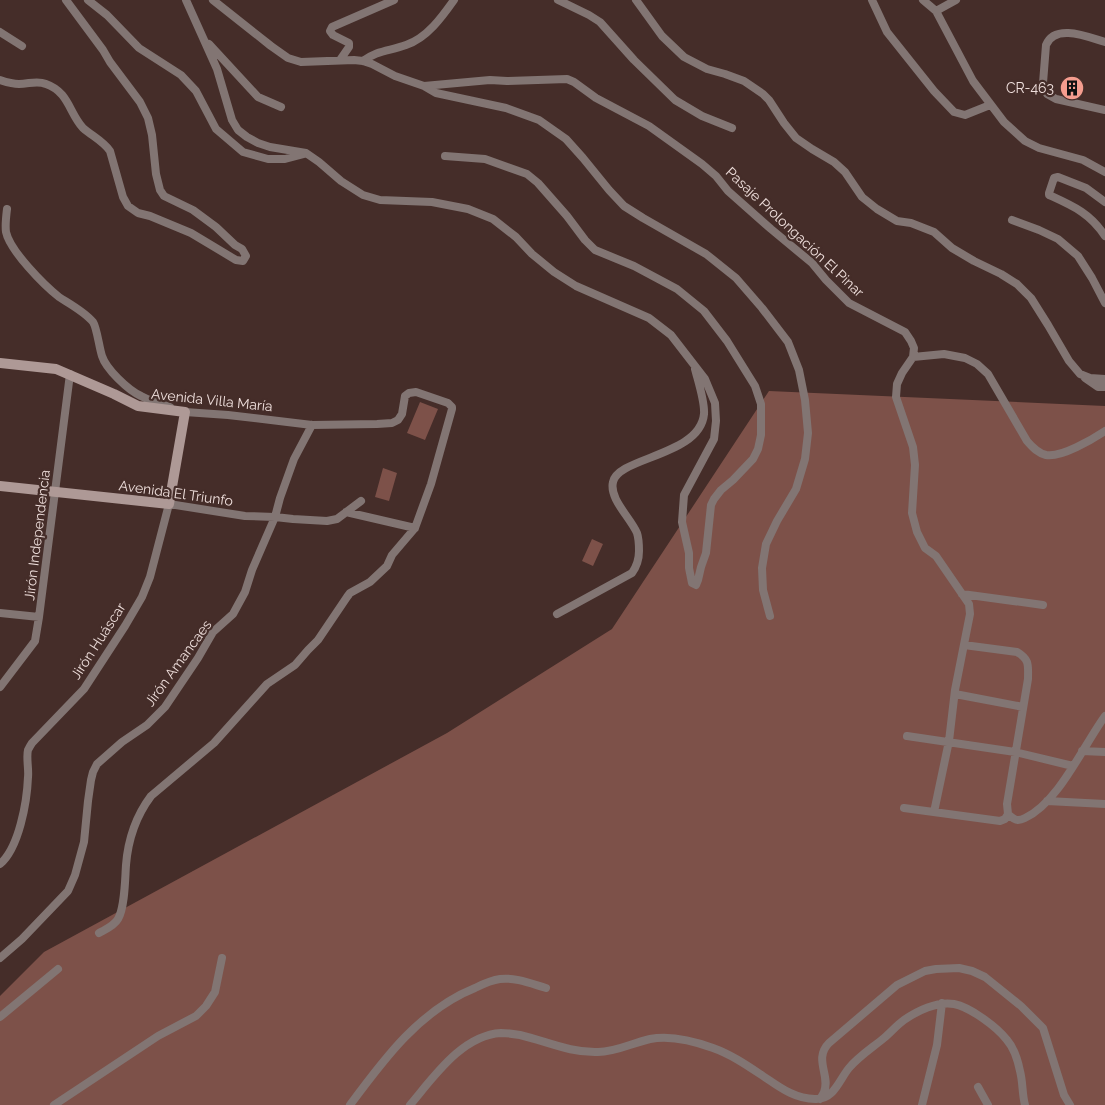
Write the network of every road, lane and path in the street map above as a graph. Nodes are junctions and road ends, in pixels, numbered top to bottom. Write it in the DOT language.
graph roads {
  1 [pos="66,0"];
  2 [pos="88,0"];
  3 [pos="186,0"];
  4 [pos="213,0"];
  5 [pos="394,0"];
  6 [pos="454,0"];
  7 [pos="558,0"];
  8 [pos="636,0"];
  9 [pos="872,0"];
  10 [pos="956,0"];
  11 [pos="925,1"];
  12 [pos="936,11"];
  13 [pos="0,32"];
  14 [pos="204,39"];
  15 [pos="1105,42"];
  16 [pos="22,46"];
  17 [pos="340,60"];
  18 [pos="363,61"];
  19 [pos="0,80"];
  20 [pos="424,86"];
  21 [pos="990,105"];
  22 [pos="282,107"];
  23 [pos="1105,110"];
  24 [pos="732,128"];
  25 [pos="306,153"];
  26 [pos="445,156"];
  27 [pos="1105,172"];
  28 [pos="1105,202"];
  29 [pos="7,210"];
  30 [pos="1012,220"];
  31 [pos="1105,236"];
  32 [pos="1105,303"];
  33 [pos="913,356"];
  34 [pos="0,362"];
  35 [pos="694,364"];
  36 [pos="70,374"];
  37 [pos="1080,374"];
  38 [pos="1105,379"];
  39 [pos="1105,387"];
  40 [pos="185,412"];
  41 [pos="312,425"];
  42 [pos="1105,431"];
  43 [pos="0,486"];
  44 [pos="54,492"];
  45 [pos="361,501"];
  46 [pos="169,504"];
  47 [pos="346,512"];
  48 [pos="275,517"];
  49 [pos="415,528"];
  50 [pos="962,594"];
  51 [pos="1043,605"];
  52 [pos="0,613"];
  53 [pos="557,614"];
  54 [pos="770,616"];
  55 [pos="39,617"];
  56 [pos="964,645"];
  57 [pos="0,687"];
  58 [pos="955,694"];
  59 [pos="1023,707"];
  60 [pos="1105,716"];
  61 [pos="907,736"];
  62 [pos="949,741"];
  63 [pos="1082,751"];
  64 [pos="1015,752"];
  65 [pos="1105,752"];
  66 [pos="1073,766"];
  67 [pos="1046,801"];
  68 [pos="1105,804"];
  69 [pos="904,808"];
  70 [pos="934,812"];
  71 [pos="1008,814"];
  72 [pos="0,864"];
  73 [pos="99,933"];
  74 [pos="0,958"];
  75 [pos="222,958"];
  76 [pos="58,969"];
  77 [pos="546,988"];
  78 [pos="942,1003"];
  79 [pos="0,1017"];
  80 [pos="978,1086"];
  81 [pos="820,1099"];
  82 [pos="54,1105"];
  83 [pos="350,1105"];
  84 [pos="410,1105"];
  85 [pos="922,1105"];
  86 [pos="988,1105"];
  87 [pos="1025,1105"];
  88 [pos="1070,1105"];
  1 -- 19 [label="street"];
  2 -- 25 [label="street"];
  3 -- 14 [label="street"];
  4 -- 17 [label="street"];
  5 -- 17 [label="street"];
  6 -- 18 [label="street"];
  7 -- 24 [label="street"];
  8 -- 37 [label="street"];
  9 -- 21 [label="street"];
  10 -- 12 [label="street"];
  11 -- 12 [label="street"];
  12 -- 21 [label="street"];
  13 -- 16 [label="street"];
  14 -- 22 [label="street"];
  14 -- 25 [label="street"];
  15 -- 23 [label="street"];
  17 -- 18 [label="street"];
  18 -- 20 [label="street"];
  20 -- 33 [label="street, Pasaje Prolongación El Pinar"];
  20 -- 54 [label="street"];
  21 -- 27 [label="street"];
  25 -- 35 [label="street"];
  26 -- 35 [label="street"];
  28 -- 31 [label="street"];
  29 -- 40 [label="street"];
  30 -- 32 [label="street"];
  33 -- 42 [label="street"];
  33 -- 50 [label="street"];
  34 -- 36 [label="street, Avenida Villa María"];
  35 -- 53 [label="street"];
  36 -- 40 [label="street, Avenida Villa María"];
  36 -- 44 [label="street, Jirón Independencia"];
  37 -- 38 [label="street"];
  37 -- 39 [label="street"];
  40 -- 41 [label="street, Avenida Villa María"];
  40 -- 46 [label="street, Jirón Huáscar"];
  41 -- 48 [label="street, Jirón Amancaes"];
  41 -- 49 [label="street, Avenida Villa María"];
  43 -- 44 [label="street, Avenida El Triunfo"];
  44 -- 46 [label="street, Avenida El Triunfo"];
  44 -- 55 [label="street, Jirón Independencia"];
  45 -- 47 [label="street, Avenida El Triunfo"];
  46 -- 48 [label="street, Avenida El Triunfo"];
  46 -- 72 [label="street, Jirón Huáscar"];
  47 -- 48 [label="street, Avenida El Triunfo"];
  47 -- 49 [label="street"];
  48 -- 74 [label="street, Jirón Amancaes"];
  49 -- 73 [label="street"];
  50 -- 51 [label="street"];
  50 -- 56 [label="street"];
  52 -- 55 [label="street"];
  55 -- 57 [label="street, Jirón Independencia"];
  56 -- 58 [label="street"];
  56 -- 59 [label="street"];
  58 -- 59 [label="street"];
  58 -- 62 [label="street"];
  59 -- 64 [label="street"];
  60 -- 63 [label="street"];
  61 -- 62 [label="street"];
  62 -- 64 [label="street"];
  62 -- 70 [label="street"];
  63 -- 65 [label="street"];
  63 -- 66 [label="street"];
  64 -- 66 [label="street"];
  64 -- 71 [label="street"];
  66 -- 67 [label="street"];
  67 -- 68 [label="street"];
  67 -- 71 [label="street"];
  69 -- 70 [label="street"];
  70 -- 71 [label="street"];
  75 -- 82 [label="street"];
  76 -- 79 [label="street"];
  77 -- 83 [label="street"];
  78 -- 81 [label="street"];
  78 -- 85 [label="street"];
  78 -- 87 [label="street"];
  80 -- 86 [label="street"];
  81 -- 84 [label="street"];
  81 -- 88 [label="street"];
}
